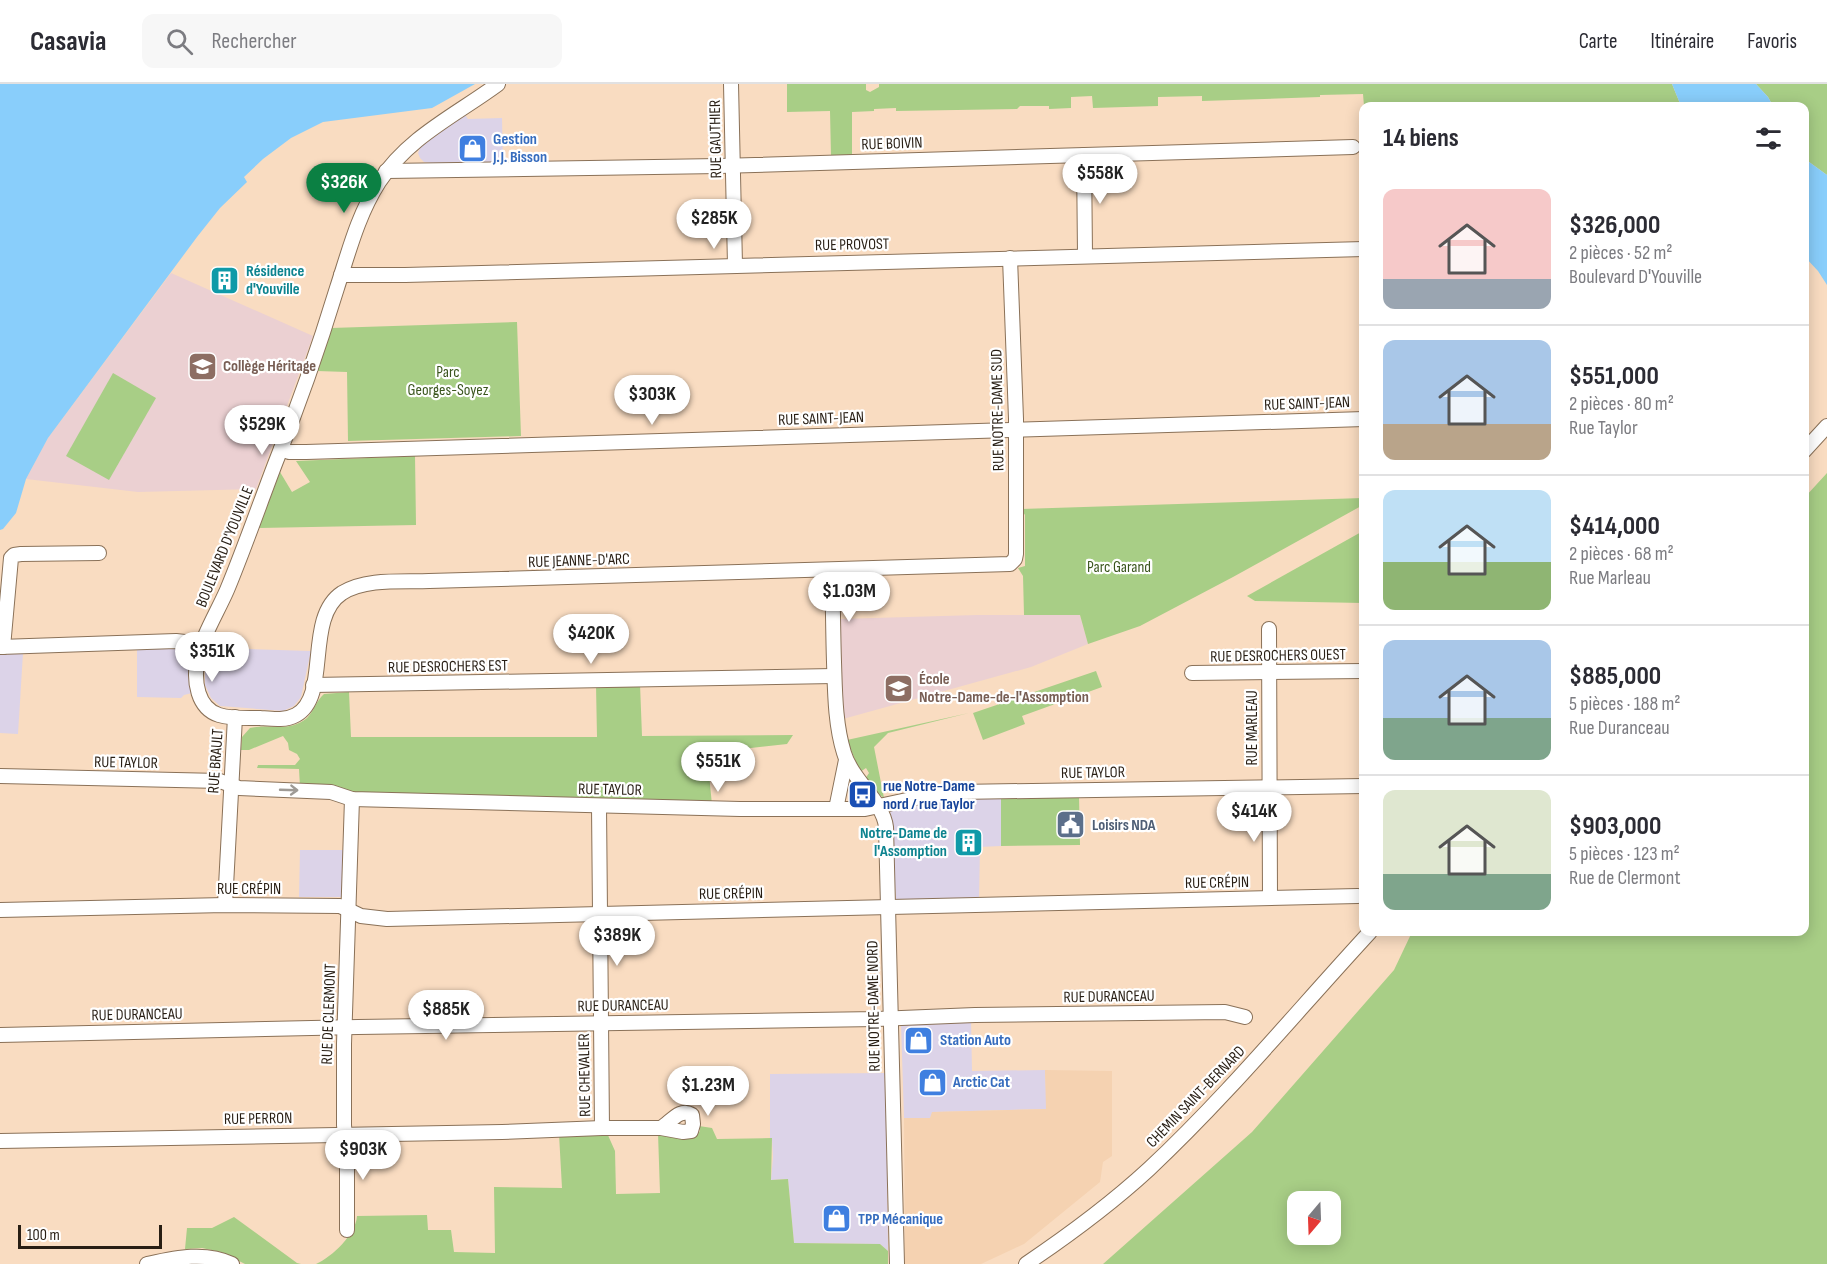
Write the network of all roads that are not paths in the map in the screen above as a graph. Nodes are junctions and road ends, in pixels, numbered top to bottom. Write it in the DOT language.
graph roads {
  1 [pos="498,84"];
  2 [pos="731,84"];
  3 [pos="1353,147"];
  4 [pos="408,148"];
  5 [pos="1084,155"];
  6 [pos="733,165"];
  7 [pos="386,171"];
  8 [pos="432,172"];
  9 [pos="1359,249"];
  10 [pos="1085,255"];
  11 [pos="1010,258"];
  12 [pos="735,265"];
  13 [pos="341,275"];
  14 [pos="1359,419"];
  15 [pos="1827,426"];
  16 [pos="1016,429"];
  17 [pos="1809,446"];
  18 [pos="281,449"];
  19 [pos="99,553"];
  20 [pos="1013,561"];
  21 [pos="832,570"];
  22 [pos="1269,629"];
  23 [pos="202,644"];
  24 [pos="2,647"];
  25 [pos="1359,671"];
  26 [pos="1269,672"];
  27 [pos="1192,673"];
  28 [pos="834,676"];
  29 [pos="314,685"];
  30 [pos="235,717"];
  31 [pos="846,759"];
  32 [pos="0,776"];
  33 [pos="231,784"];
  34 [pos="1359,786"];
  35 [pos="1269,787"];
  36 [pos="352,799"];
  37 [pos="599,806"];
  38 [pos="877,807"];
  39 [pos="836,809"];
  40 [pos="1358,896"];
  41 [pos="1270,898"];
  42 [pos="225,905"];
  43 [pos="888,907"];
  44 [pos="0,910"];
  45 [pos="348,910"];
  46 [pos="600,914"];
  47 [pos="1366,936"];
  48 [pos="891,1017"];
  49 [pos="1245,1017"];
  50 [pos="601,1023"];
  51 [pos="345,1027"];
  52 [pos="0,1035"];
  53 [pos="602,1128"];
  54 [pos="661,1128"];
  55 [pos="345,1135"];
  56 [pos="0,1141"];
  57 [pos="347,1230"];
  58 [pos="147,1264"];
  59 [pos="232,1264"];
  60 [pos="897,1264"];
  61 [pos="1026,1264"];
  1 -- 4 [label="street, BOULEVARD D'YOUVILLE"];
  2 -- 6 [label="street, RUE GAUTHIER"];
  3 -- 5 [label="street, RUE BOIVIN"];
  4 -- 7 [label="street, BOULEVARD D'YOUVILLE"];
  4 -- 8 [label="street"];
  5 -- 6 [label="street, RUE BOIVIN"];
  5 -- 10 [label="street"];
  6 -- 8 [label="street, RUE BOIVIN"];
  6 -- 12 [label="street, RUE GAUTHIER"];
  7 -- 8 [label="street, RUE BOIVIN"];
  7 -- 13 [label="street, BOULEVARD D'YOUVILLE"];
  9 -- 10 [label="street, RUE PROVOST"];
  10 -- 11 [label="street, RUE PROVOST"];
  11 -- 12 [label="street, RUE PROVOST"];
  11 -- 16 [label="street, RUE NOTRE-DAME SUD"];
  12 -- 13 [label="street, RUE PROVOST"];
  13 -- 18 [label="street, BOULEVARD D'YOUVILLE"];
  14 -- 16 [label="street, RUE SAINT-JEAN"];
  15 -- 17 [label="street"];
  16 -- 18 [label="street, RUE SAINT-JEAN"];
  16 -- 20 [label="street, RUE NOTRE-DAME SUD"];
  18 -- 23 [label="street, BOULEVARD D'YOUVILLE"];
  19 -- 24 [label="street"];
  20 -- 21 [label="street, RUE JEANNE-D'ARC"];
  21 -- 28 [label="street, RUE NOTRE-DAME NORD"];
  21 -- 29 [label="street, RUE JEANNE-D'ARC"];
  22 -- 26 [label="street, RUE MARLEAU"];
  23 -- 24 [label="street"];
  23 -- 30 [label="street, RUE BRAULT"];
  25 -- 26 [label="street, RUE DESROCHERS OUEST"];
  26 -- 27 [label="street, RUE DESROCHERS OUEST"];
  26 -- 35 [label="street, RUE MARLEAU"];
  28 -- 29 [label="street, RUE DESROCHERS EST"];
  28 -- 31 [label="street, RUE NOTRE-DAME NORD"];
  29 -- 30 [label="street, RUE JEANNE-D'ARC"];
  30 -- 33 [label="street, RUE BRAULT"];
  31 -- 38 [label="street, RUE NOTRE-DAME NORD"];
  31 -- 39 [label="street, RUE NOTRE-DAME NORD"];
  32 -- 33 [label="street, RUE TAYLOR"];
  33 -- 36 [label="street, RUE TAYLOR, one-way"];
  33 -- 42 [label="street, RUE BRAULT"];
  34 -- 35 [label="street, RUE TAYLOR"];
  35 -- 38 [label="street, RUE TAYLOR"];
  35 -- 41 [label="street, RUE MARLEAU"];
  36 -- 37 [label="street, RUE TAYLOR"];
  36 -- 45 [label="street, RUE DE CLERMONT"];
  37 -- 39 [label="street, RUE TAYLOR"];
  37 -- 46 [label="street, RUE CHEVALIER"];
  38 -- 39 [label="street, RUE TAYLOR"];
  38 -- 43 [label="street, RUE NOTRE-DAME NORD"];
  40 -- 41 [label="street, RUE CRÉPIN"];
  41 -- 43 [label="street, RUE CRÉPIN"];
  42 -- 44 [label="street, RUE CRÉPIN"];
  42 -- 45 [label="street, RUE CRÉPIN"];
  43 -- 46 [label="street, RUE CRÉPIN"];
  43 -- 48 [label="street, RUE NOTRE-DAME NORD"];
  45 -- 46 [label="street, RUE CRÉPIN"];
  45 -- 51 [label="street, RUE DE CLERMONT"];
  46 -- 50 [label="street, RUE CHEVALIER"];
  47 -- 61 [label="street, CHEMIN SAINT-BERNARD"];
  48 -- 49 [label="street, RUE DURANCEAU"];
  48 -- 50 [label="street, RUE DURANCEAU"];
  48 -- 60 [label="street, RUE NOTRE-DAME NORD"];
  50 -- 51 [label="street, RUE DURANCEAU"];
  50 -- 53 [label="street, RUE CHEVALIER"];
  51 -- 52 [label="street, RUE DURANCEAU"];
  51 -- 55 [label="street, RUE DE CLERMONT"];
  53 -- 54 [label="street, RUE PERRON"];
  53 -- 55 [label="street, RUE PERRON"];
  55 -- 56 [label="street, RUE PERRON"];
  55 -- 57 [label="street, RUE DE CLERMONT"];
  58 -- 59 [label="street"];
}
